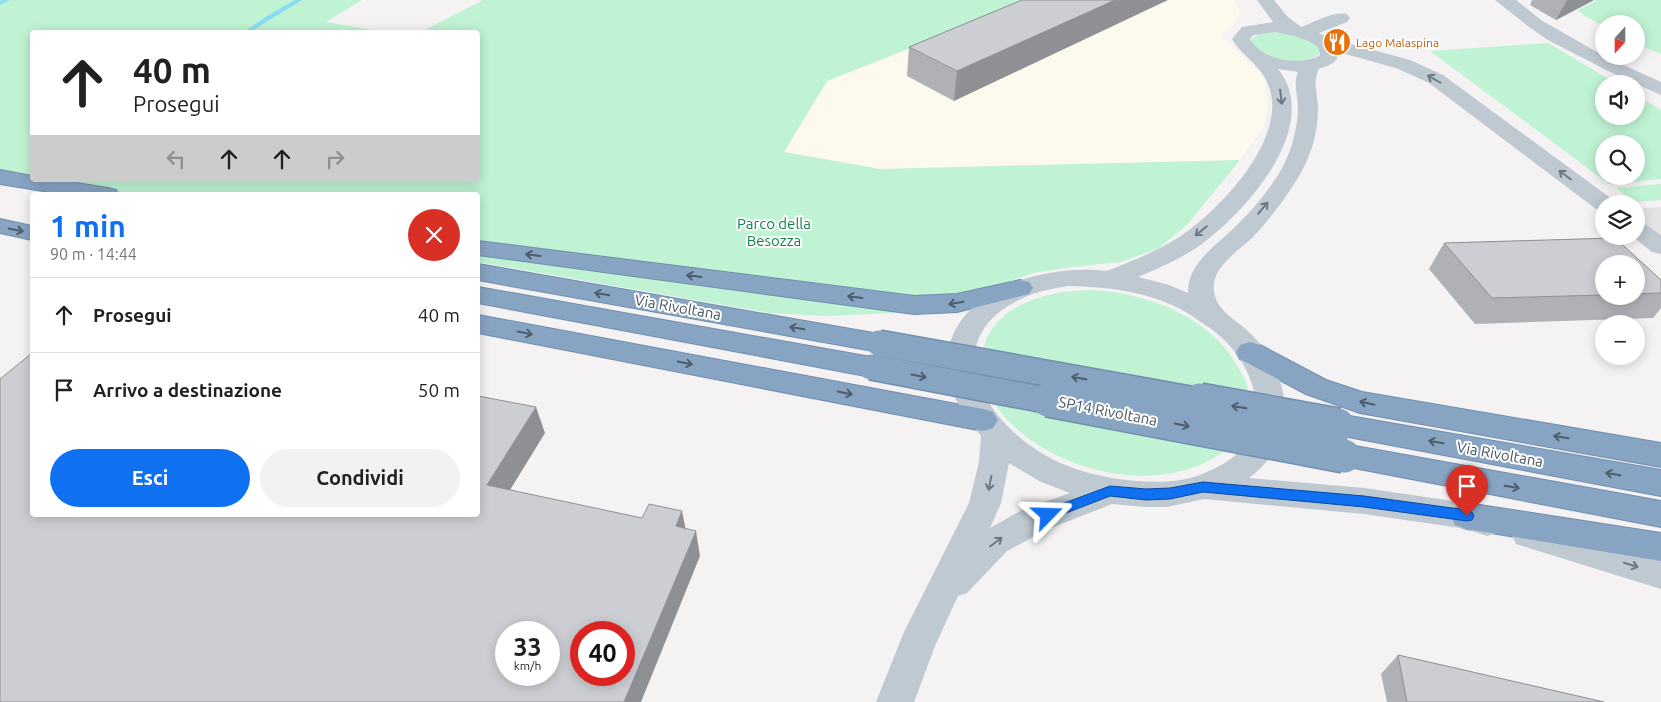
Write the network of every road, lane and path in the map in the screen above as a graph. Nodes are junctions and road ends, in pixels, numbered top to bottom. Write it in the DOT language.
graph roads {
  1 [pos="1511,2"];
  2 [pos="1258,3"];
  3 [pos="1248,31"];
  4 [pos="1309,36"];
  5 [pos="1258,57"];
  6 [pos="1312,65"];
  7 [pos="1661,89"];
  8 [pos="0,177"];
  9 [pos="30,182"];
  10 [pos="30,182"];
  11 [pos="0,188"];
  12 [pos="90,192"];
  13 [pos="30,193"];
  14 [pos="1595,197"];
  15 [pos="0,209"];
  16 [pos="30,215"];
  17 [pos="0,226"];
  18 [pos="30,233"];
  19 [pos="1645,234"];
  20 [pos="1661,246"];
  21 [pos="480,248"];
  22 [pos="480,272"];
  23 [pos="1110,279"];
  24 [pos="1020,288"];
  25 [pos="480,295"];
  26 [pos="1214,318"];
  27 [pos="480,324"];
  28 [pos="1250,352"];
  29 [pos="875,355"];
  30 [pos="1338,425"];
  31 [pos="989,427"];
  32 [pos="1661,455"];
  33 [pos="1344,456"];
  34 [pos="1661,483"];
  35 [pos="1203,487"];
  36 [pos="1110,491"];
  37 [pos="1661,514"];
  38 [pos="1467,516"];
  39 [pos="1661,548"];
  40 [pos="1661,574"];
  41 [pos="937,601"];
  42 [pos="895,702"];
  1 -- 7 [label="street"];
  2 -- 3 [label="street"];
  2 -- 4 [label="street"];
  3 -- 4 [label="street"];
  3 -- 5 [label="street"];
  4 -- 6 [label="street"];
  14 -- 4 [label="street, one-way"];
  5 -- 6 [label="street"];
  5 -- 23 [label="street, one-way"];
  26 -- 6 [label="street, one-way"];
  8 -- 10 [label="highway"];
  9 -- 12 [label="highway"];
  11 -- 13 [label="highway"];
  15 -- 16 [label="highway"];
  17 -- 18 [label="highway, one-way"];
  19 -- 20 [label="street"];
  24 -- 21 [label="highway, one-way"];
  29 -- 22 [label="highway, Via Rivoltana, one-way"];
  23 -- 24 [label="street"];
  23 -- 26 [label="street"];
  24 -- 31 [label="street"];
  25 -- 29 [label="highway, Via Rivoltana"];
  26 -- 28 [label="street"];
  27 -- 31 [label="highway, one-way"];
  32 -- 28 [label="highway, one-way"];
  28 -- 35 [label="street"];
  30 -- 29 [label="highway, SP14 Rivoltana, one-way, bridge"];
  29 -- 33 [label="highway, SP14 Rivoltana, one-way, bridge"];
  34 -- 30 [label="highway, Via Rivoltana, one-way"];
  31 -- 36 [label="street"];
  31 -- 41 [label="street, one-way"];
  33 -- 37 [label="highway, Via Rivoltana, one-way"];
  35 -- 36 [label="street"];
  35 -- 38 [label="street"];
  41 -- 36 [label="street, one-way"];
  38 -- 39 [label="highway"];
  38 -- 40 [label="street, one-way"];
  41 -- 42 [label="street"];
}
